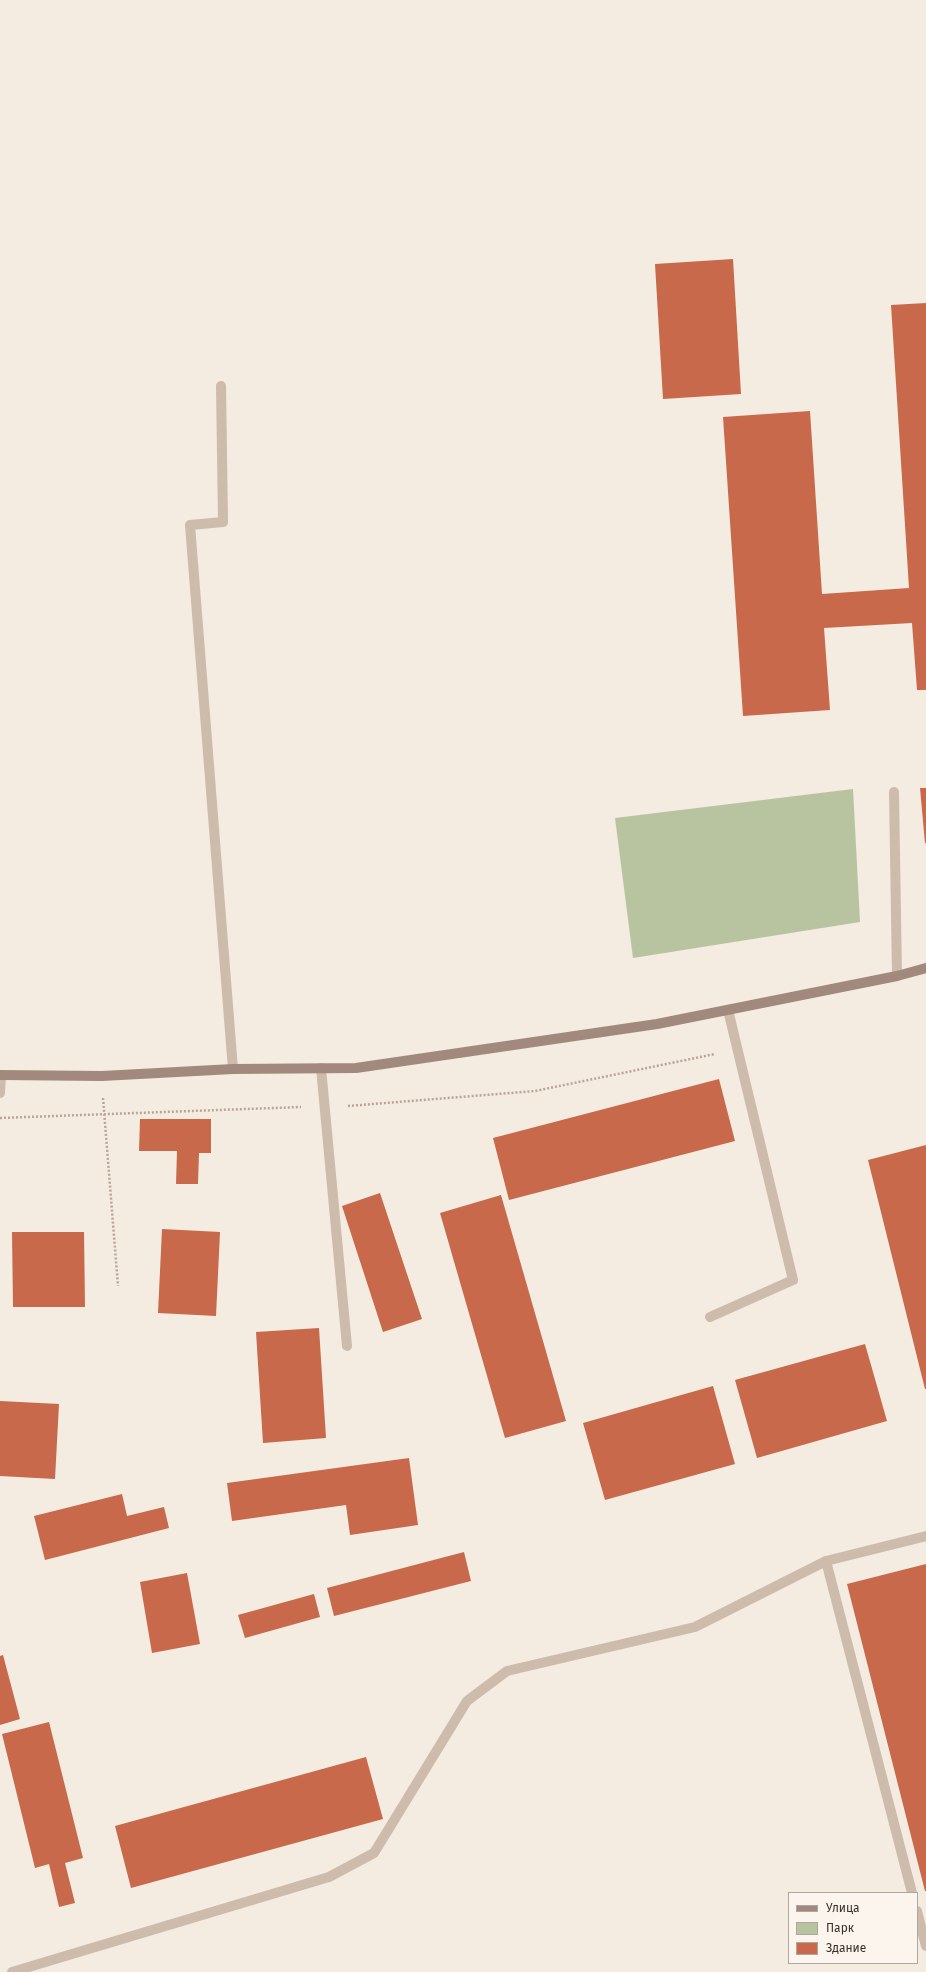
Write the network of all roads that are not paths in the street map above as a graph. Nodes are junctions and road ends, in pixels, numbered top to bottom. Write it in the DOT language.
graph roads {
  1 [pos="221,386"];
  2 [pos="894,792"];
  3 [pos="926,968"];
  4 [pos="897,976"];
  5 [pos="728,1010"];
  6 [pos="321,1068"];
  7 [pos="233,1070"];
  8 [pos="0,1075"];
  9 [pos="0,1093"];
  10 [pos="710,1317"];
  11 [pos="347,1346"];
  12 [pos="926,1536"];
  13 [pos="826,1561"];
  14 [pos="912,1892"];
  15 [pos="918,1915"];
  16 [pos="926,1946"];
  17 [pos="12,1972"];
  1 -- 7 [label="street"];
  2 -- 4 [label="street"];
  3 -- 4 [label="street"];
  4 -- 5 [label="street"];
  5 -- 6 [label="street"];
  5 -- 10 [label="street"];
  6 -- 7 [label="street"];
  6 -- 11 [label="street"];
  7 -- 8 [label="street"];
  8 -- 9 [label="street"];
  12 -- 13 [label="street"];
  13 -- 14 [label="street"];
  13 -- 17 [label="street"];
  15 -- 16 [label="street"];
}
